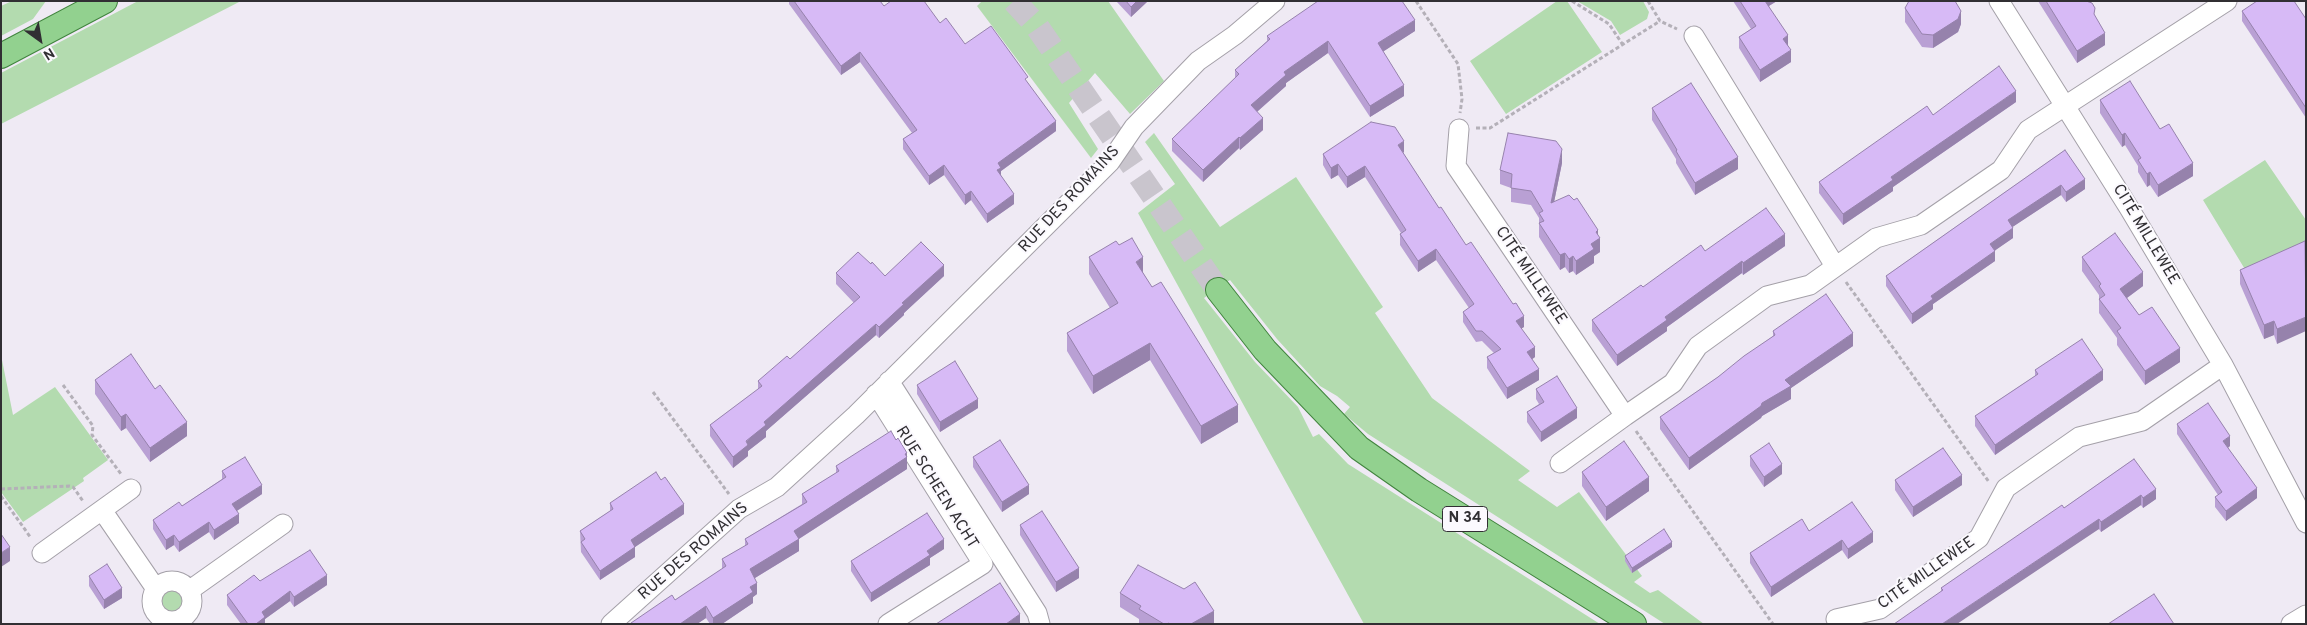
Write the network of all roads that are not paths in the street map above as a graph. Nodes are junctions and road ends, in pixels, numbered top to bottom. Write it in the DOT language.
graph roads {
  1 [pos="105,1"];
  2 [pos="1275,1"];
  3 [pos="1999,1"];
  4 [pos="2227,1"];
  5 [pos="76,8"];
  6 [pos="1694,36"];
  7 [pos="1,56"];
  8 [pos="2065,106"];
  9 [pos="1459,129"];
  10 [pos="1835,266"];
  11 [pos="1218,290"];
  12 [pos="2223,365"];
  13 [pos="882,388"];
  14 [pos="1625,416"];
  15 [pos="1560,462"];
  16 [pos="131,489"];
  17 [pos="102,510"];
  18 [pos="2306,523"];
  19 [pos="283,524"];
  20 [pos="42,553"];
  21 [pos="156,589"];
  22 [pos="190,590"];
  23 [pos="2306,615"];
  24 [pos="1836,619"];
  25 [pos="153,620"];
  26 [pos="188,620"];
  27 [pos="610,624"];
  28 [pos="888,624"];
  29 [pos="1040,624"];
  30 [pos="1634,624"];
  31 [pos="2291,624"];
  1 -- 5 [label="main road"];
  2 -- 13 [label="street, RUE DES ROMAINS"];
  3 -- 8 [label="street, CITÉ MILLEWEE"];
  4 -- 8 [label="street"];
  5 -- 7 [label="main road"];
  6 -- 10 [label="street"];
  8 -- 10 [label="street"];
  8 -- 12 [label="street, CITÉ MILLEWEE"];
  9 -- 14 [label="street, CITÉ MILLEWEE"];
  10 -- 14 [label="street"];
  11 -- 30 [label="main road, N 34"];
  12 -- 18 [label="street, CITÉ MILLEWEE"];
  12 -- 24 [label="street, CITÉ MILLEWEE"];
  13 -- 27 [label="street, RUE DES ROMAINS"];
  13 -- 28 [label="street, RUE SCHEEN ACHT"];
  13 -- 29 [label="street"];
  14 -- 15 [label="street"];
  16 -- 17 [label="street"];
  17 -- 20 [label="street"];
  17 -- 21 [label="street"];
  19 -- 22 [label="street"];
  21 -- 22 [label="street"];
  21 -- 25 [label="street"];
  22 -- 26 [label="street"];
  23 -- 31 [label="street"];
  25 -- 26 [label="street"];
}
